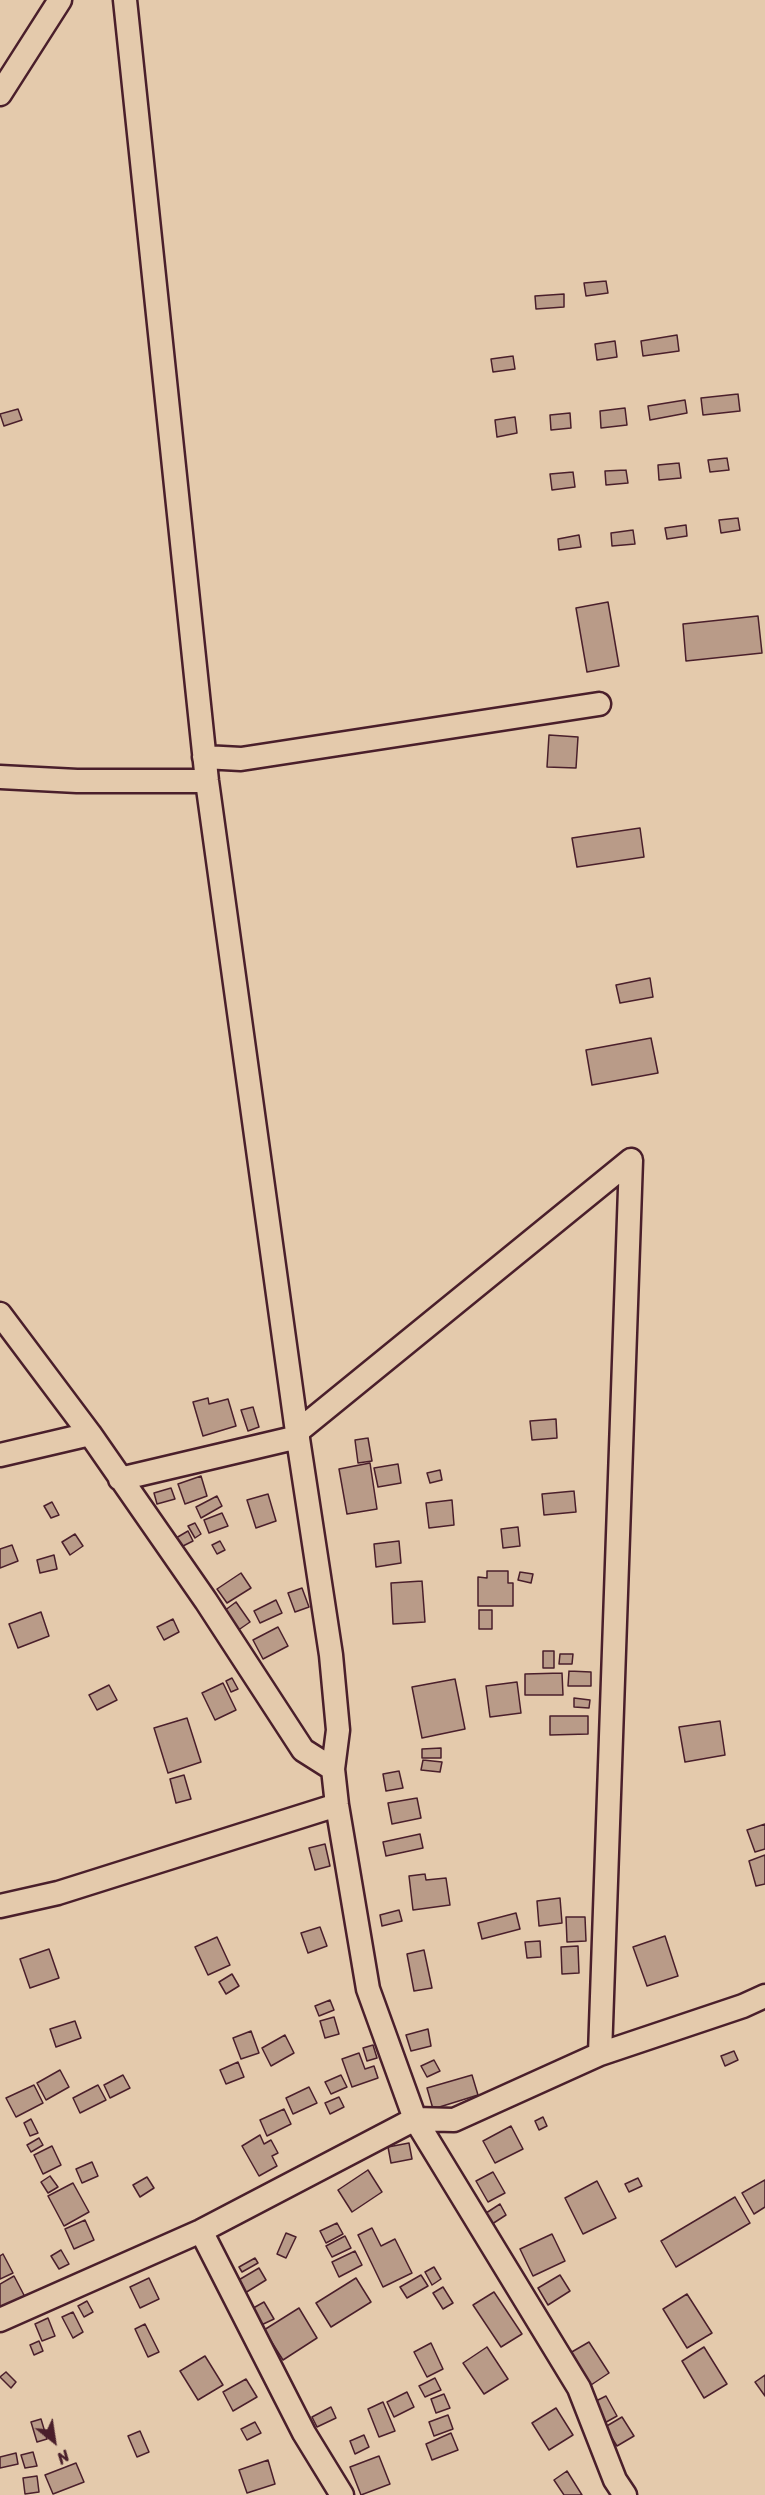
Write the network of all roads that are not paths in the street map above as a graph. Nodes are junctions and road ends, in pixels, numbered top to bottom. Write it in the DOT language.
graph roads {
  1 [pos="60,0"];
  2 [pos="125,0"];
  3 [pos="0,94"];
  4 [pos="599,704"];
  5 [pos="204,757"];
  6 [pos="0,777"];
  7 [pos="207,781"];
  8 [pos="0,1314"];
  9 [pos="90,1434"];
  10 [pos="297,1434"];
  11 [pos="0,1455"];
  12 [pos="120,1479"];
  13 [pos="333,1769"];
  14 [pos="337,1805"];
  15 [pos="0,1906"];
  16 [pos="765,1996"];
  17 [pos="600,2054"];
  18 [pos="415,2119"];
  19 [pos="201,2231"];
  20 [pos="0,2319"];
  21 [pos="617,2490"];
  22 [pos="342,2495"];
  1 -- 3 [label="street"];
  2 -- 5 [label="street"];
  4 -- 5 [label="street"];
  5 -- 7 [label="street"];
  6 -- 7 [label="street"];
  7 -- 10 [label="street"];
  8 -- 9 [label="street"];
  9 -- 11 [label="street"];
  9 -- 12 [label="street"];
  10 -- 12 [label="street"];
  10 -- 13 [label="street"];
  10 -- 17 [label="street"];
  12 -- 13 [label="street"];
  13 -- 14 [label="street"];
  14 -- 15 [label="street"];
  14 -- 18 [label="street"];
  16 -- 17 [label="street"];
  17 -- 18 [label="street"];
  18 -- 19 [label="street"];
  18 -- 21 [label="street"];
  19 -- 20 [label="street"];
  19 -- 22 [label="street"];
}
